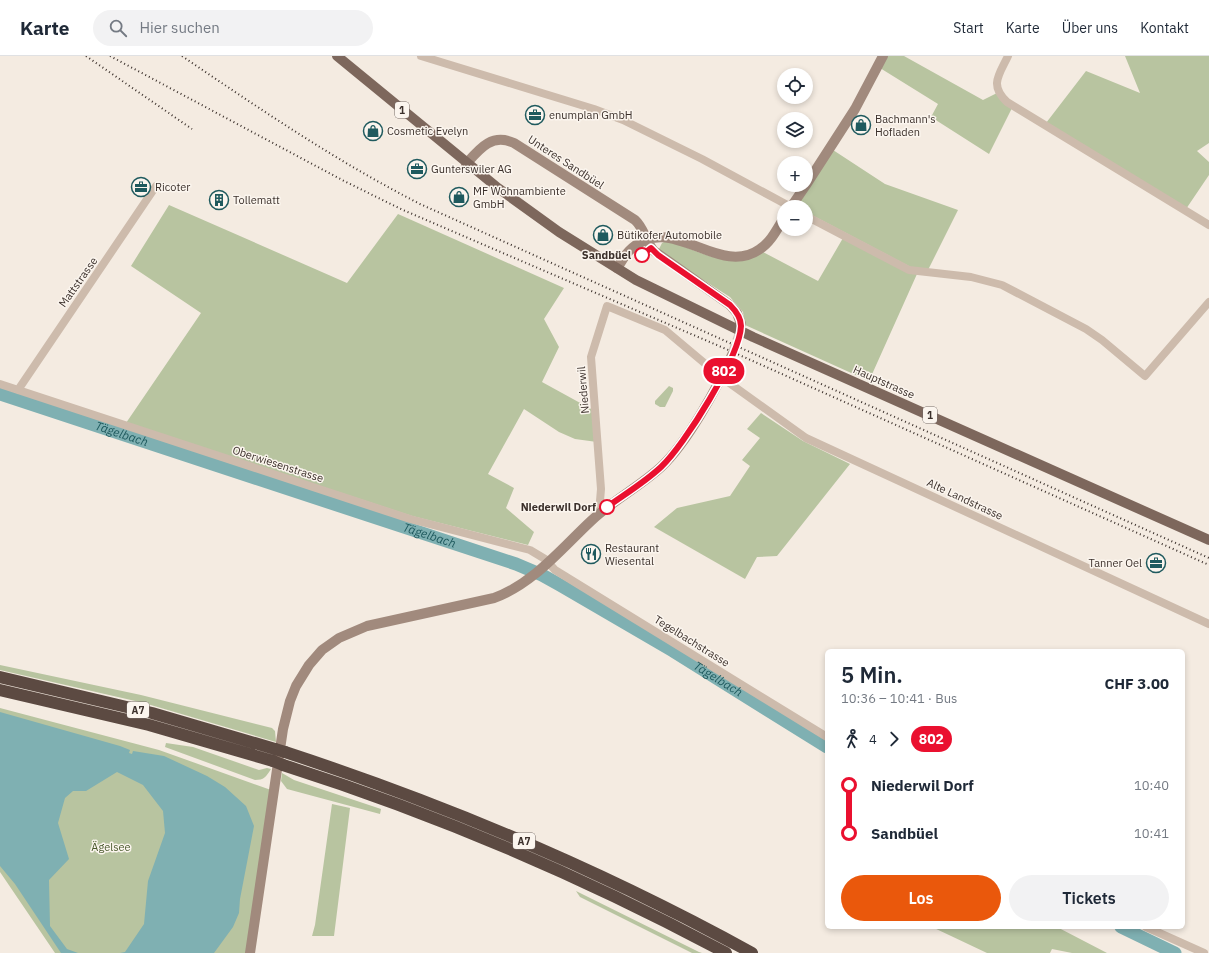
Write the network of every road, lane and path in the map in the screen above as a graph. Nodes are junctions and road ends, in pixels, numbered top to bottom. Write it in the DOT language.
graph roads {
  1 [pos="337,56"];
  2 [pos="421,56"];
  3 [pos="883,56"];
  4 [pos="1008,56"];
  5 [pos="466,164"];
  6 [pos="813,174"];
  7 [pos="156,186"];
  8 [pos="778,200"];
  9 [pos="813,220"];
  10 [pos="1209,225"];
  11 [pos="777,228"];
  12 [pos="646,240"];
  13 [pos="617,268"];
  14 [pos="1209,302"];
  15 [pos="741,324"];
  16 [pos="732,354"];
  17 [pos="721,377"];
  18 [pos="0,384"];
  19 [pos="18,390"];
  20 [pos="599,513"];
  21 [pos="1209,540"];
  22 [pos="548,562"];
  23 [pos="1209,624"];
  24 [pos="0,677"];
  25 [pos="0,690"];
  26 [pos="825,736"];
  27 [pos="1150,929"];
  28 [pos="250,953"];
  29 [pos="726,953"];
  30 [pos="752,953"];
  31 [pos="1204,953"];
  1 -- 5 [label="main road, 1"];
  2 -- 8 [label="street"];
  3 -- 6 [label="street"];
  4 -- 10 [label="street"];
  5 -- 12 [label="street, Unteres Sandbüel"];
  5 -- 13 [label="main road, 1"];
  7 -- 19 [label="street, Mattstrasse"];
  9 -- 14 [label="street"];
  11 -- 12 [label="street"];
  12 -- 13 [label="street"];
  12 -- 15 [label="street, Unteres Sandbüel"];
  13 -- 21 [label="main road, Hauptstrasse / 1"];
  16 -- 17 [label="street"];
  17 -- 20 [label="street"];
  17 -- 20 [label="street, Niederwil"];
  17 -- 23 [label="street, Alte Landstrasse"];
  18 -- 19 [label="street, Oberwiesenstrasse"];
  19 -- 22 [label="street, Oberwiesenstrasse"];
  20 -- 22 [label="street"];
  22 -- 26 [label="street, Tegelbachstrasse"];
  22 -- 28 [label="street"];
  24 -- 30 [label="highway, A7"];
  25 -- 29 [label="highway, A7"];
  27 -- 31 [label="street"];
}
